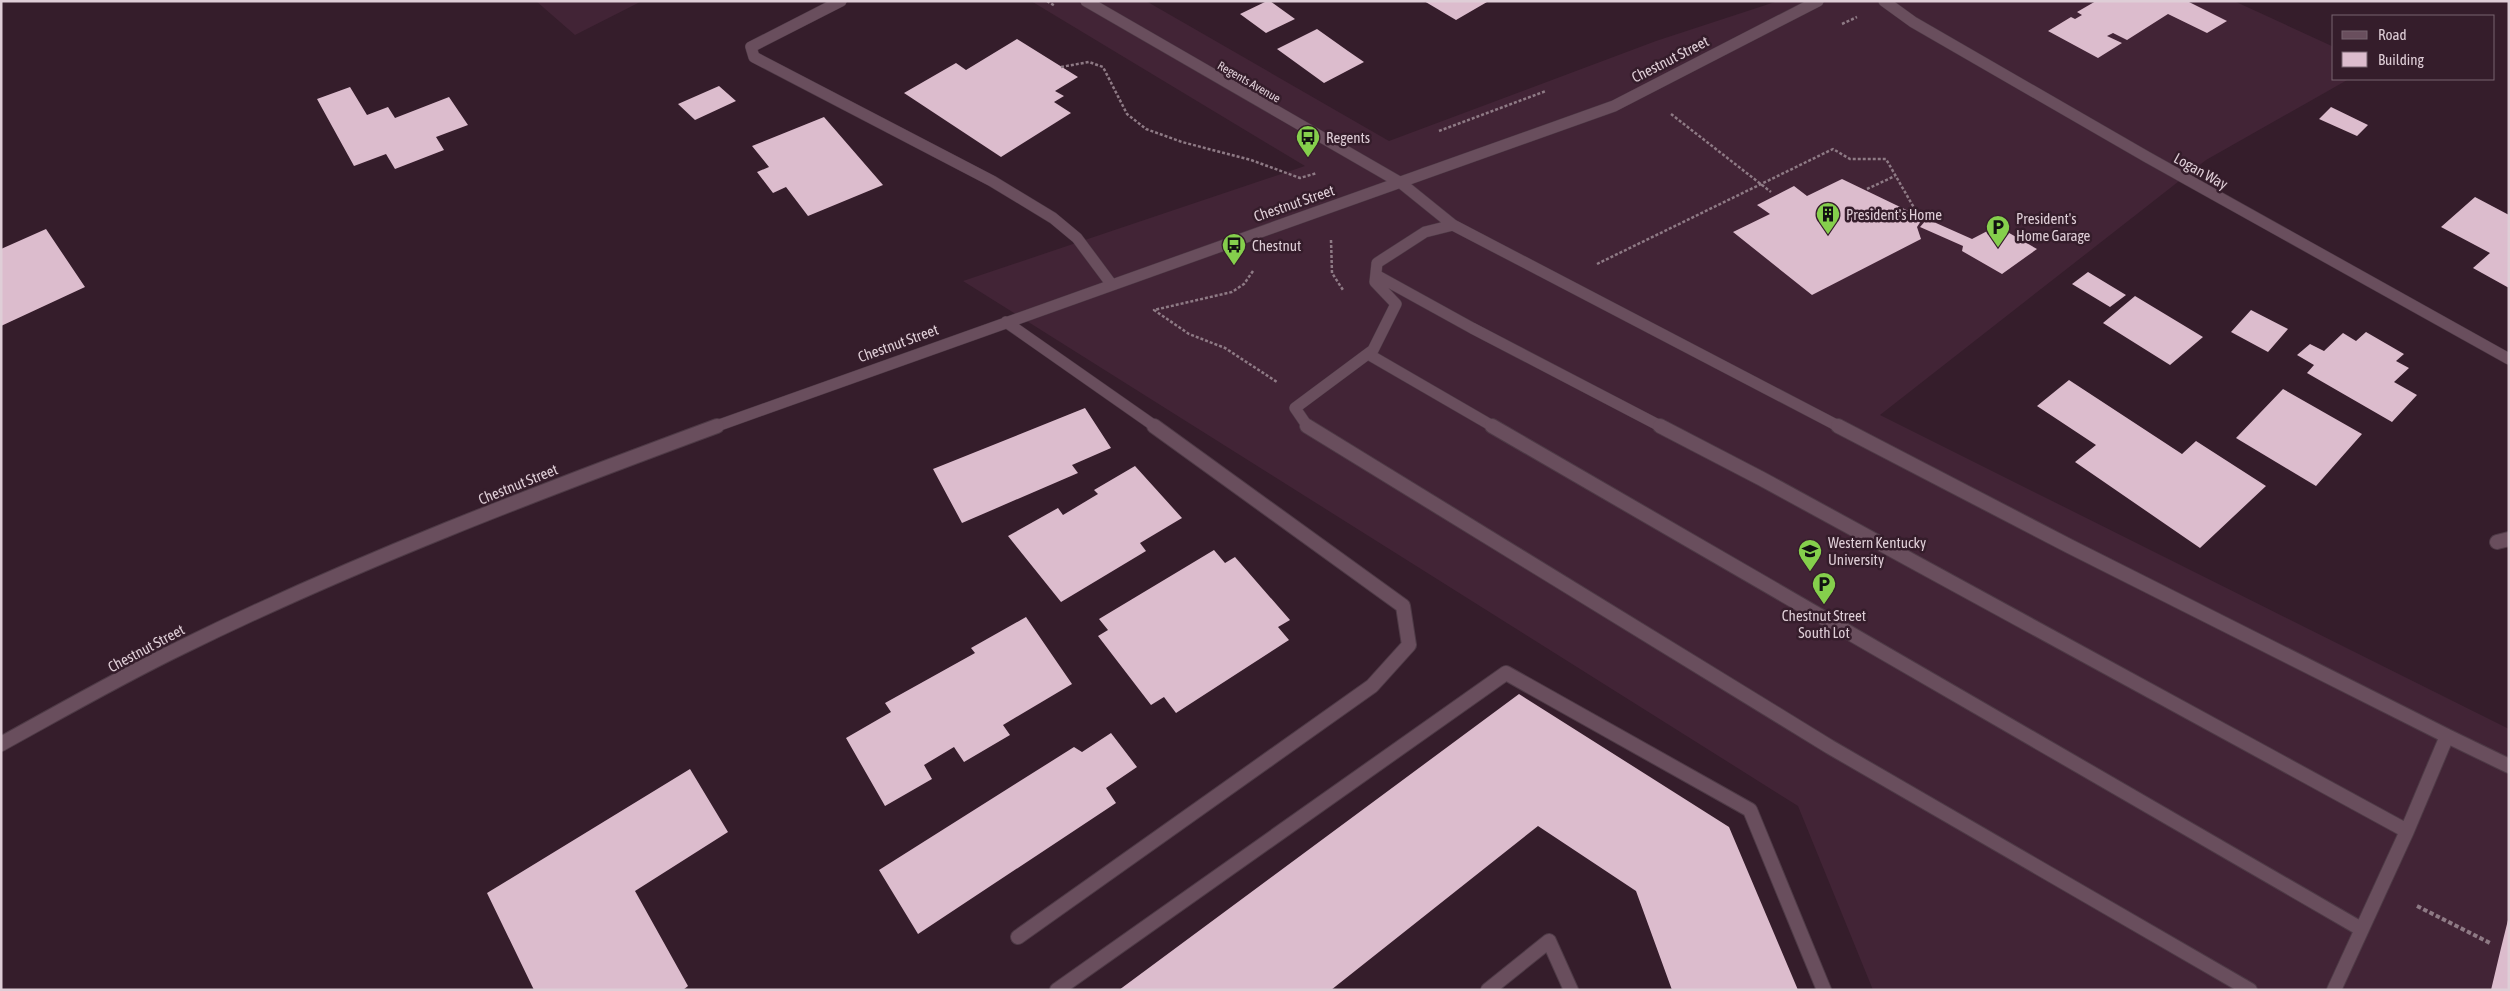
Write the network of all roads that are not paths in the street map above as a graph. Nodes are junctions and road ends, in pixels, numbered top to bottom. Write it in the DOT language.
graph roads {
  1 [pos="841,1"];
  2 [pos="1086,1"];
  3 [pos="1818,1"];
  4 [pos="1884,1"];
  5 [pos="1401,183"];
  6 [pos="1453,224"];
  7 [pos="1376,275"];
  8 [pos="1112,285"];
  9 [pos="1006,322"];
  10 [pos="1368,354"];
  11 [pos="2509,359"];
  12 [pos="2447,736"];
  13 [pos="1,744"];
  14 [pos="2509,766"];
  15 [pos="2407,831"];
  16 [pos="2361,929"];
  17 [pos="1018,937"];
  18 [pos="1056,990"];
  19 [pos="1488,990"];
  20 [pos="1571,990"];
  21 [pos="1824,990"];
  22 [pos="2250,990"];
  23 [pos="2334,990"];
  1 -- 8 [label="street"];
  2 -- 5 [label="street, Regents Avenue"];
  3 -- 5 [label="street, Chestnut Street"];
  4 -- 11 [label="street, Logan Way"];
  5 -- 6 [label="street, Regents Avenue"];
  5 -- 8 [label="street, Chestnut Street"];
  6 -- 7 [label="street"];
  6 -- 12 [label="street, Regents Avenue"];
  7 -- 10 [label="street"];
  7 -- 15 [label="street"];
  8 -- 9 [label="street, Chestnut Street"];
  9 -- 13 [label="street, Chestnut Street"];
  9 -- 17 [label="street"];
  10 -- 16 [label="street"];
  10 -- 22 [label="street"];
  12 -- 14 [label="street, Regents Avenue"];
  12 -- 15 [label="street"];
  15 -- 16 [label="street"];
  16 -- 23 [label="street"];
  18 -- 21 [label="street"];
  19 -- 20 [label="street"];
}
